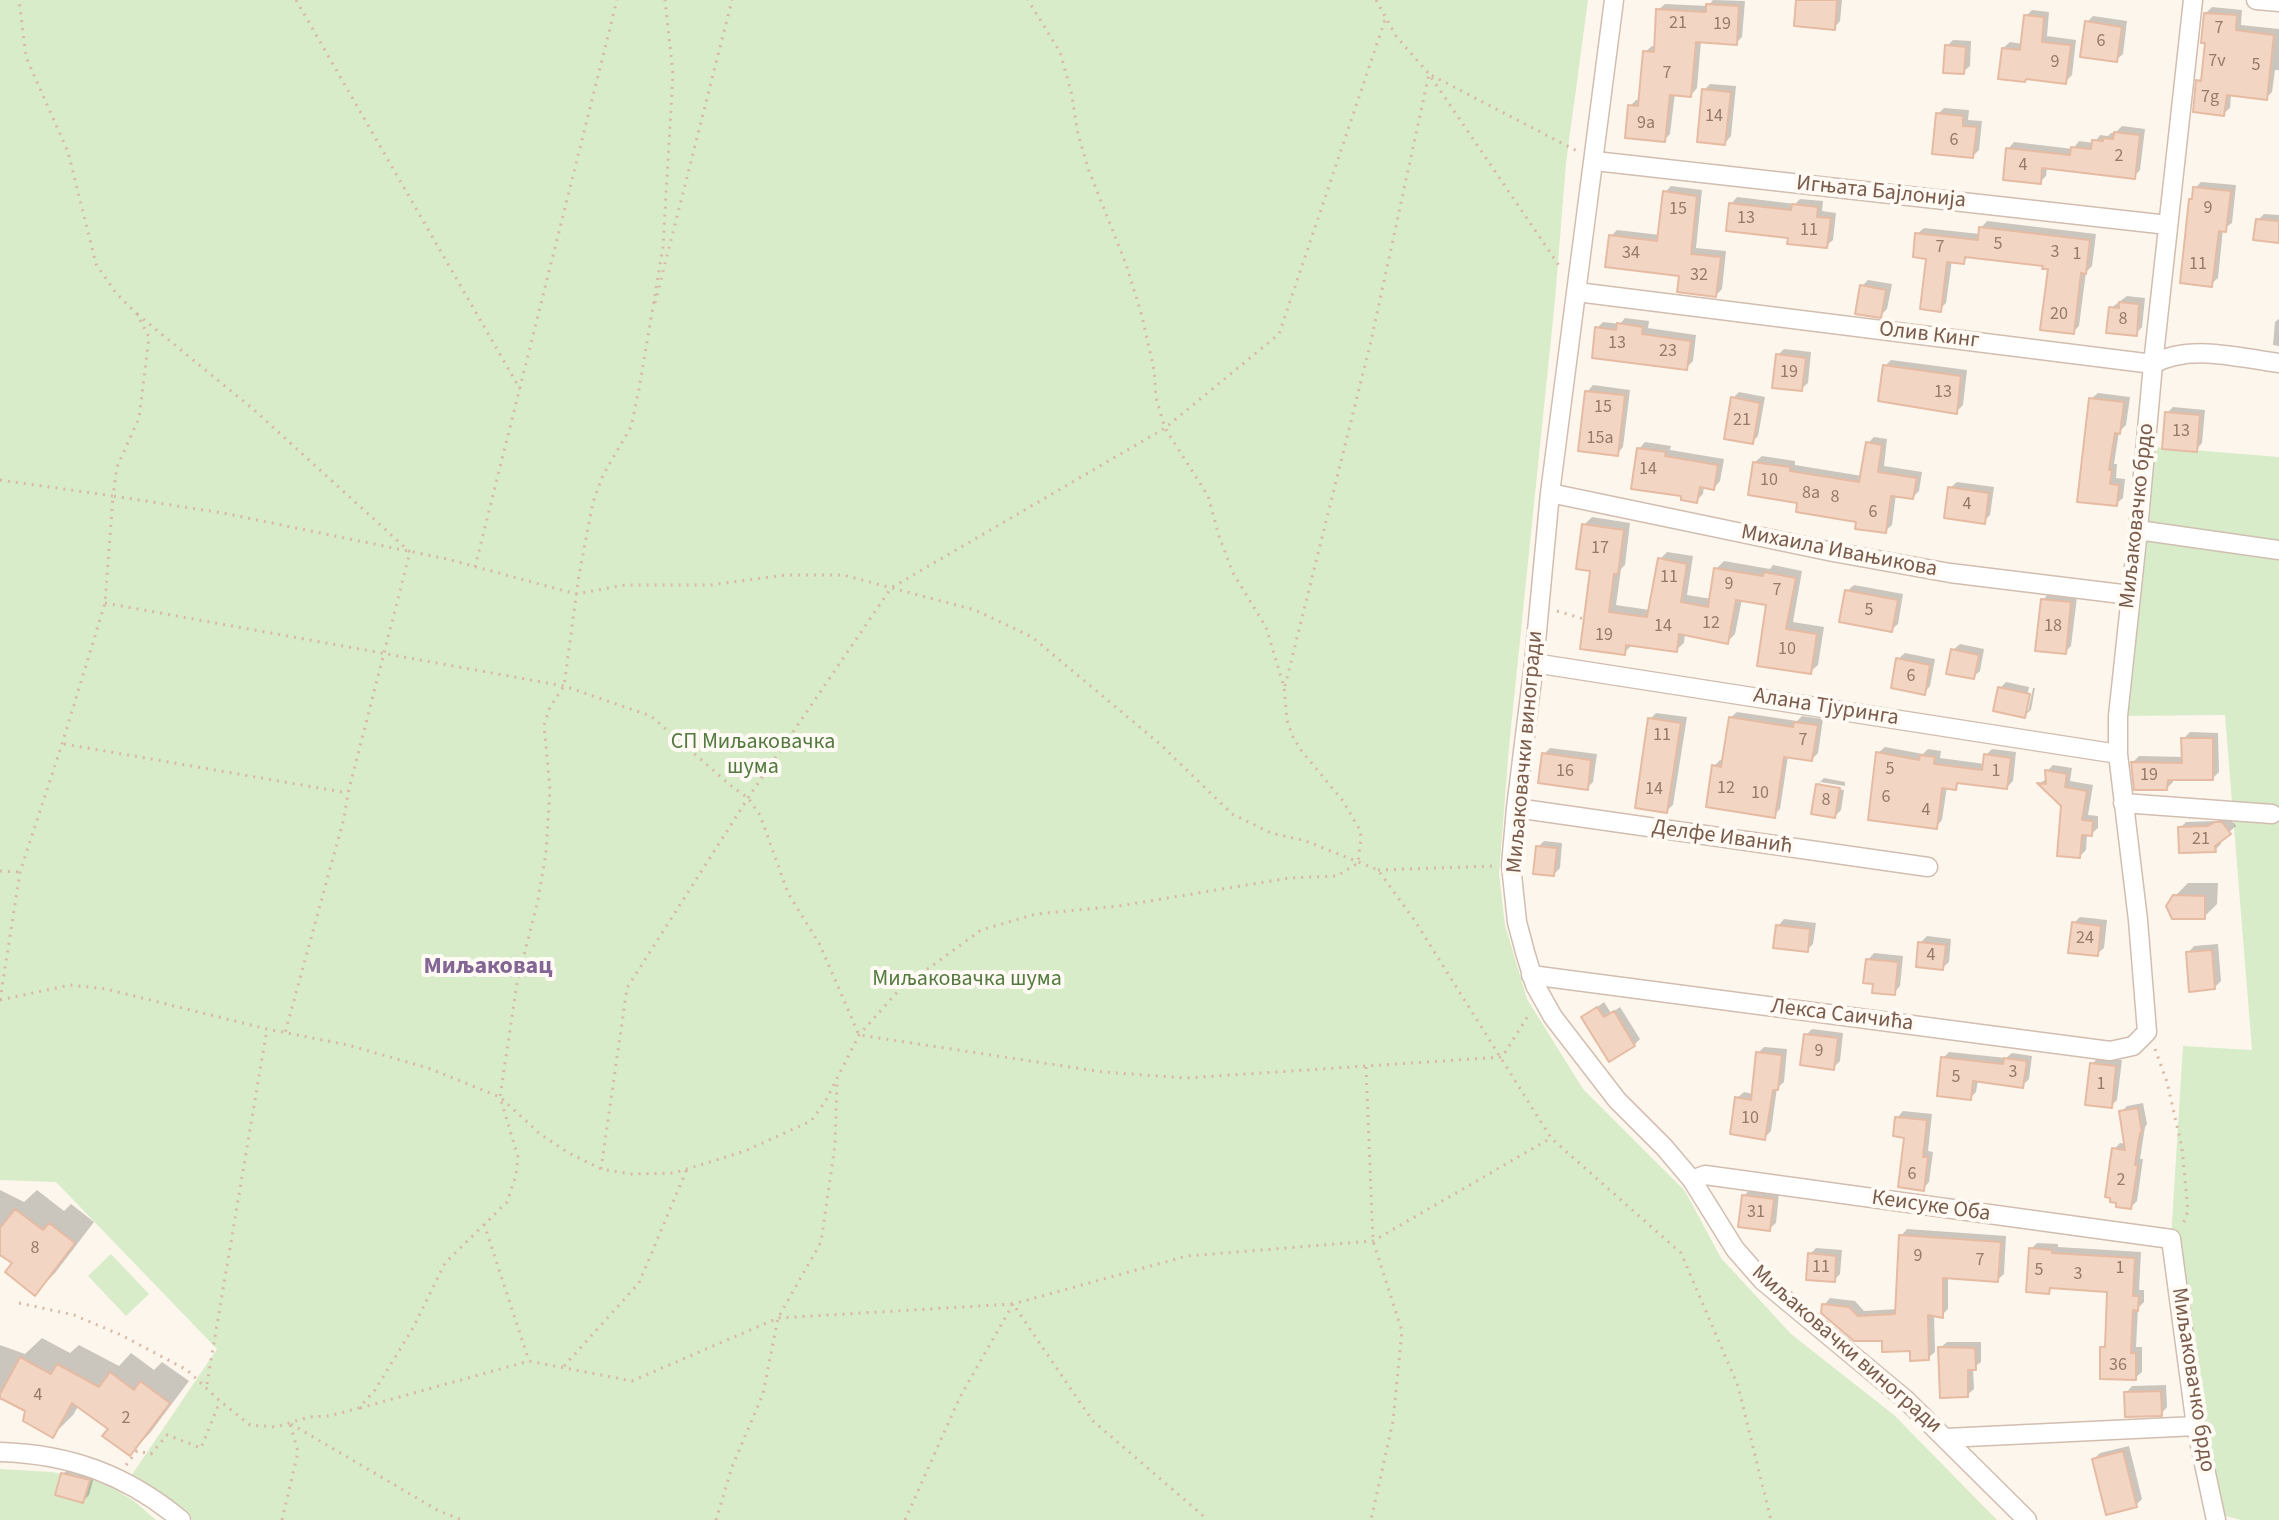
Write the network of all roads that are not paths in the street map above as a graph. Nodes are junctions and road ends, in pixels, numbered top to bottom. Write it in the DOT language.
graph roads {
  1 [pos="1614,0"];
  2 [pos="2193,0"];
  3 [pos="2256,0"];
  4 [pos="2279,2"];
  5 [pos="1595,161"];
  6 [pos="2168,225"];
  7 [pos="1577,292"];
  8 [pos="2279,363"];
  9 [pos="2153,364"];
  10 [pos="1550,493"];
  11 [pos="2138,530"];
  12 [pos="2279,550"];
  13 [pos="2130,595"];
  14 [pos="1534,663"];
  15 [pos="2118,754"];
  16 [pos="2123,803"];
  17 [pos="1516,808"];
  18 [pos="2272,814"];
  19 [pos="1928,867"];
  20 [pos="1531,975"];
  21 [pos="2147,1032"];
  22 [pos="1692,1180"];
  23 [pos="2171,1239"];
  24 [pos="2196,1426"];
  25 [pos="1946,1438"];
  26 [pos="0,1452"];
  27 [pos="181,1520"];
  28 [pos="2027,1520"];
  29 [pos="2216,1520"];
  1 -- 5 [label="street, Миљаковачки виногради"];
  2 -- 6 [label="street, Миљаковачко брдо"];
  3 -- 4 [label="street"];
  5 -- 6 [label="street, Игњата Бајлонија"];
  5 -- 7 [label="street, Миљаковачки виногради"];
  6 -- 9 [label="street, Миљаковачко брдо"];
  7 -- 9 [label="street, Олив Кинг"];
  7 -- 10 [label="street, Миљаковачки виногради"];
  8 -- 9 [label="street, Олив Кинг"];
  9 -- 11 [label="street, Миљаковачко брдо"];
  10 -- 13 [label="street, Михаила Ивањикова"];
  10 -- 14 [label="street, Миљаковачки виногради"];
  11 -- 12 [label="street"];
  11 -- 13 [label="street, Миљаковачко брдо"];
  13 -- 15 [label="street, Миљаковачко брдо"];
  14 -- 15 [label="street, Алана Тјуринга"];
  14 -- 17 [label="street, Миљаковачки виногради"];
  15 -- 16 [label="street, Миљаковачко брдо"];
  16 -- 18 [label="street"];
  16 -- 21 [label="street, Миљаковачко брдо"];
  17 -- 19 [label="street, Делфе Иванић"];
  17 -- 20 [label="street, Миљаковачки виногради"];
  20 -- 21 [label="street, Лекса Саичића"];
  20 -- 22 [label="street, Миљаковачки виногради"];
  22 -- 23 [label="street, Кеисуке Оба"];
  22 -- 25 [label="street, Миљаковачки виногради"];
  23 -- 24 [label="street, Миљаковачко брдо"];
  24 -- 25 [label="street, Миљаковачки виногради"];
  24 -- 29 [label="street, Миљаковачко брдо"];
  25 -- 28 [label="street, Миљаковачки виногради"];
  26 -- 27 [label="street"];
}
